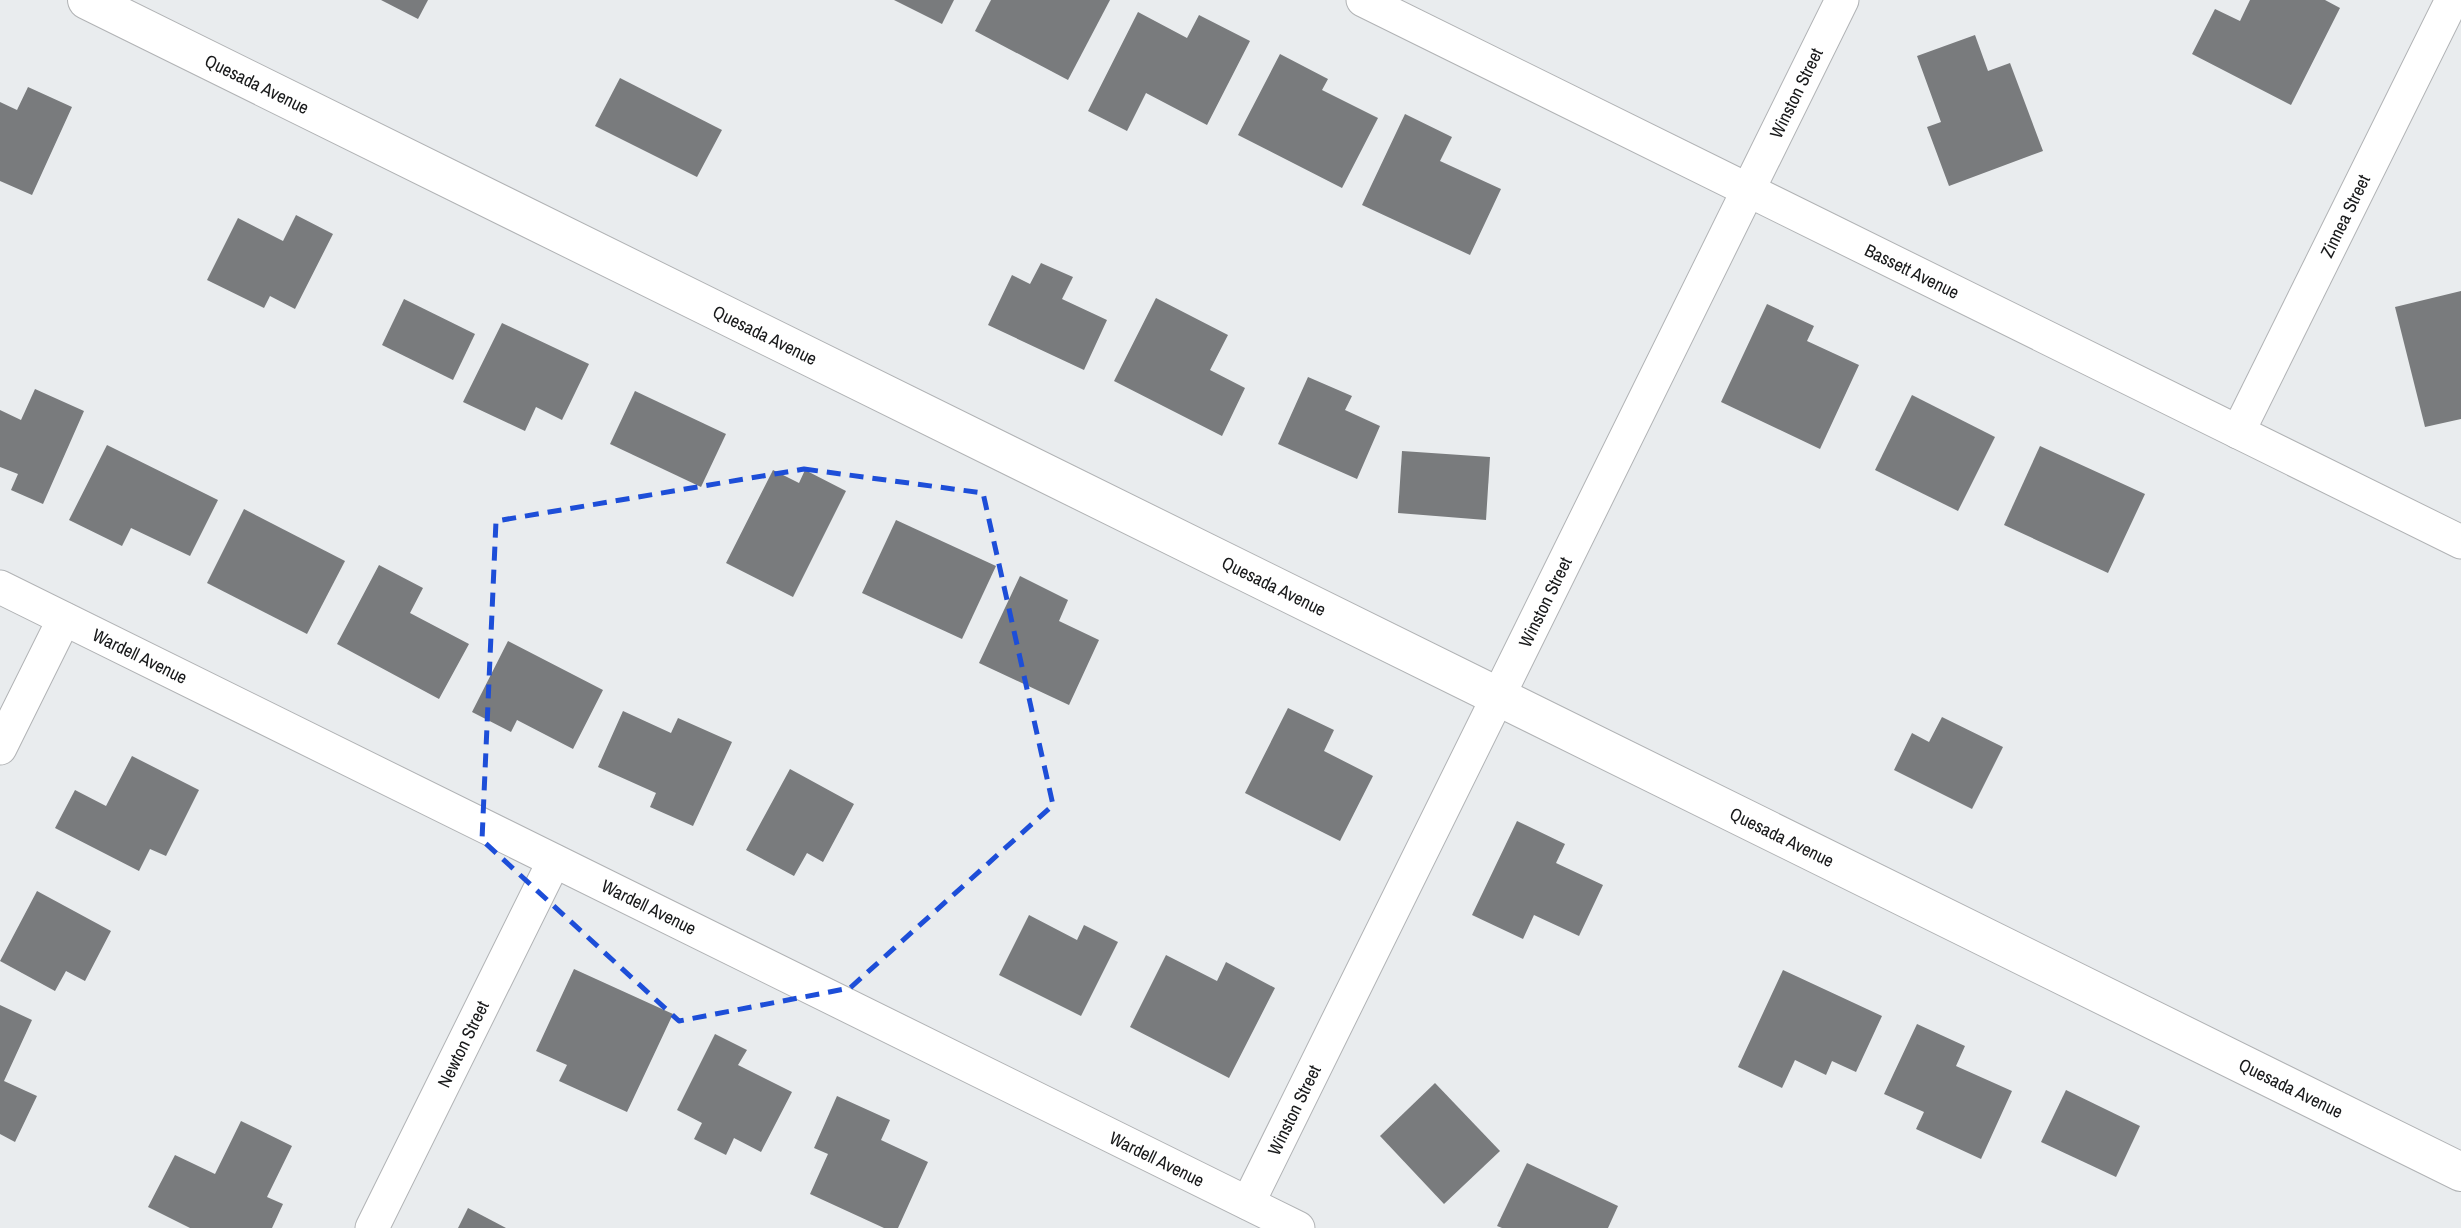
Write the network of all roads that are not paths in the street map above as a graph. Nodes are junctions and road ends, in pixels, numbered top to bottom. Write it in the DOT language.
graph roads {
  1 [pos="87,0"];
  2 [pos="1363,0"];
  3 [pos="1842,0"];
  4 [pos="2452,0"];
  5 [pos="1749,190"];
  6 [pos="2238,432"];
  7 [pos="2461,542"];
  8 [pos="0,587"];
  9 [pos="64,619"];
  10 [pos="1498,697"];
  11 [pos="0,748"];
  12 [pos="554,860"];
  13 [pos="2461,1172"];
  14 [pos="1248,1203"];
  15 [pos="372,1228"];
  16 [pos="1298,1228"];
  1 -- 10 [label="street, Quesada Avenue"];
  2 -- 5 [label="street, Bassett Avenue"];
  3 -- 5 [label="street, Winston Street"];
  4 -- 6 [label="street, Zinnea Street"];
  5 -- 6 [label="street, Bassett Avenue"];
  5 -- 10 [label="street, Winston Street"];
  6 -- 7 [label="street, Bassett Avenue"];
  8 -- 9 [label="street, Wardell Avenue"];
  9 -- 11 [label="street"];
  9 -- 12 [label="street, Wardell Avenue"];
  10 -- 13 [label="street, Quesada Avenue"];
  10 -- 14 [label="street, Winston Street"];
  12 -- 14 [label="street, Wardell Avenue"];
  12 -- 15 [label="street, Newton Street"];
  14 -- 16 [label="street, Wardell Avenue"];
}
